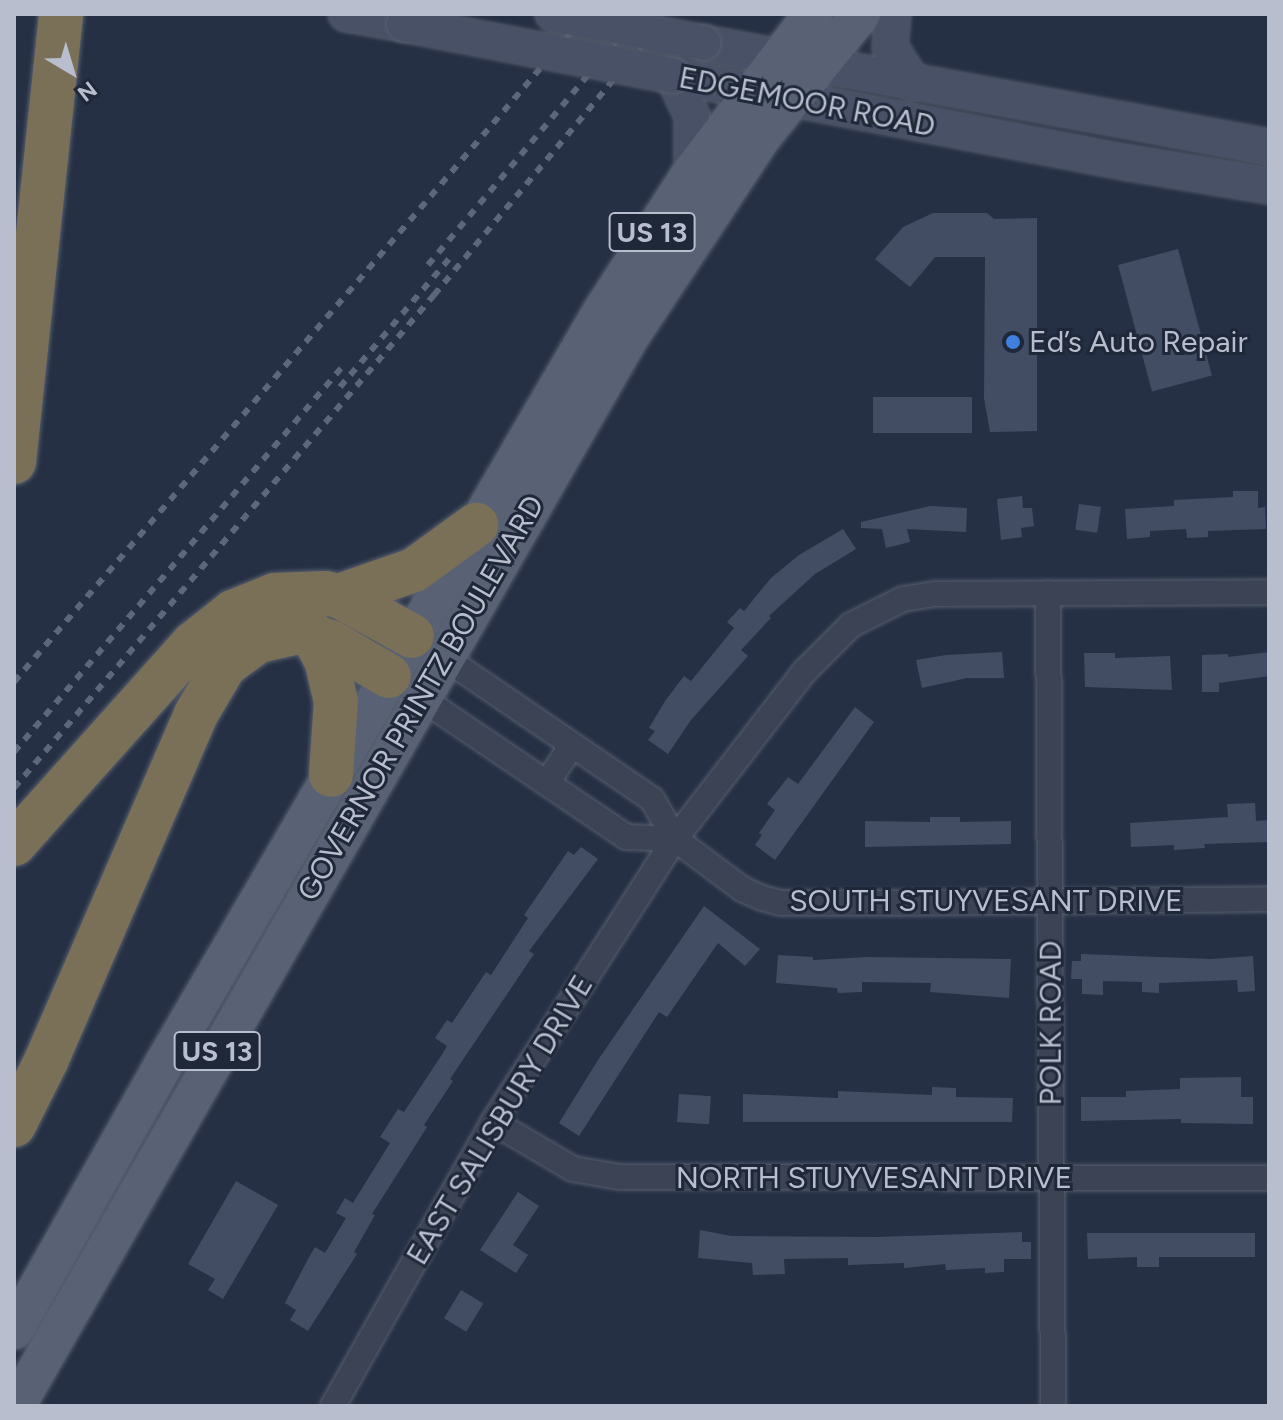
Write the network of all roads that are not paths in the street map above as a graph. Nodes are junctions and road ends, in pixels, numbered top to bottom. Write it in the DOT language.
graph roads {
  1 [pos="61,14"];
  2 [pos="346,14"];
  3 [pos="553,14"];
  4 [pos="813,14"];
  5 [pos="861,14"];
  6 [pos="893,14"];
  7 [pos="778,57"];
  8 [pos="817,65"];
  9 [pos="673,76"];
  10 [pos="913,83"];
  11 [pos="752,91"];
  12 [pos="790,98"];
  13 [pos="1269,147"];
  14 [pos="692,172"];
  15 [pos="1269,186"];
  16 [pos="14,462"];
  17 [pos="476,525"];
  18 [pos="1269,592"];
  19 [pos="1048,593"];
  20 [pos="339,596"];
  21 [pos="312,633"];
  22 [pos="428,647"];
  23 [pos="405,687"];
  24 [pos="572,745"];
  25 [pos="331,775"];
  26 [pos="547,783"];
  27 [pos="675,839"];
  28 [pos="14,844"];
  29 [pos="1269,899"];
  30 [pos="1050,902"];
  31 [pos="162,1067"];
  32 [pos="187,1103"];
  33 [pos="493,1122"];
  34 [pos="14,1125"];
  35 [pos="1052,1178"];
  36 [pos="1269,1178"];
  37 [pos="14,1330"];
  38 [pos="16,1406"];
  39 [pos="333,1406"];
  40 [pos="1053,1406"];
  1 -- 16 [label="highway"];
  2 -- 9 [label="main road, EDGEMOOR ROAD, bridge"];
  3 -- 7 [label="main road, EDGEMOOR ROAD, bridge"];
  4 -- 7 [label="main road, GOVERNOR PRINTZ BOULEVARD / US 13"];
  5 -- 8 [label="main road, GOVERNOR PRINTZ BOULEVARD / US 13"];
  6 -- 10 [label="main road"];
  7 -- 8 [label="main road, EDGEMOOR ROAD"];
  7 -- 11 [label="main road, GOVERNOR PRINTZ BOULEVARD / US 13"];
  8 -- 10 [label="main road, EDGEMOOR ROAD"];
  8 -- 12 [label="main road, GOVERNOR PRINTZ BOULEVARD / US 13"];
  9 -- 11 [label="main road, EDGEMOOR ROAD"];
  9 -- 14 [label="main road"];
  10 -- 13 [label="main road, EDGEMOOR ROAD"];
  11 -- 12 [label="main road, EDGEMOOR ROAD"];
  11 -- 14 [label="main road, GOVERNOR PRINTZ BOULEVARD / US 13"];
  12 -- 15 [label="main road, EDGEMOOR ROAD"];
  12 -- 22 [label="main road, GOVERNOR PRINTZ BOULEVARD / US 13"];
  14 -- 17 [label="main road, GOVERNOR PRINTZ BOULEVARD / US 13"];
  17 -- 20 [label="highway"];
  17 -- 22 [label="main road, GOVERNOR PRINTZ BOULEVARD / US 13"];
  18 -- 19 [label="street, EAST SALISBURY DRIVE"];
  19 -- 27 [label="street, EAST SALISBURY DRIVE"];
  19 -- 30 [label="street, POLK ROAD"];
  20 -- 22 [label="highway"];
  20 -- 28 [label="highway"];
  21 -- 23 [label="highway"];
  21 -- 25 [label="highway"];
  21 -- 34 [label="highway"];
  22 -- 23 [label="main road, GOVERNOR PRINTZ BOULEVARD / US 13"];
  22 -- 24 [label="street, SOUTH STUYVESANT DRIVE"];
  23 -- 25 [label="main road, GOVERNOR PRINTZ BOULEVARD / US 13"];
  23 -- 26 [label="street"];
  23 -- 32 [label="main road, GOVERNOR PRINTZ BOULEVARD / US 13"];
  24 -- 26 [label="street"];
  24 -- 27 [label="street, SOUTH STUYVESANT DRIVE"];
  25 -- 31 [label="main road, GOVERNOR PRINTZ BOULEVARD / US 13"];
  26 -- 27 [label="street"];
  27 -- 30 [label="street, SOUTH STUYVESANT DRIVE"];
  27 -- 33 [label="street, EAST SALISBURY DRIVE"];
  29 -- 30 [label="street, SOUTH STUYVESANT DRIVE"];
  30 -- 35 [label="street, POLK ROAD"];
  31 -- 32 [label="main road"];
  31 -- 37 [label="main road, GOVERNOR PRINTZ BOULEVARD / US 13"];
  32 -- 38 [label="main road, GOVERNOR PRINTZ BOULEVARD / US 13"];
  33 -- 35 [label="street, NORTH STUYVESANT DRIVE"];
  33 -- 39 [label="street, EAST SALISBURY DRIVE"];
  35 -- 36 [label="street, NORTH STUYVESANT DRIVE"];
  35 -- 40 [label="street, POLK ROAD"];
}
